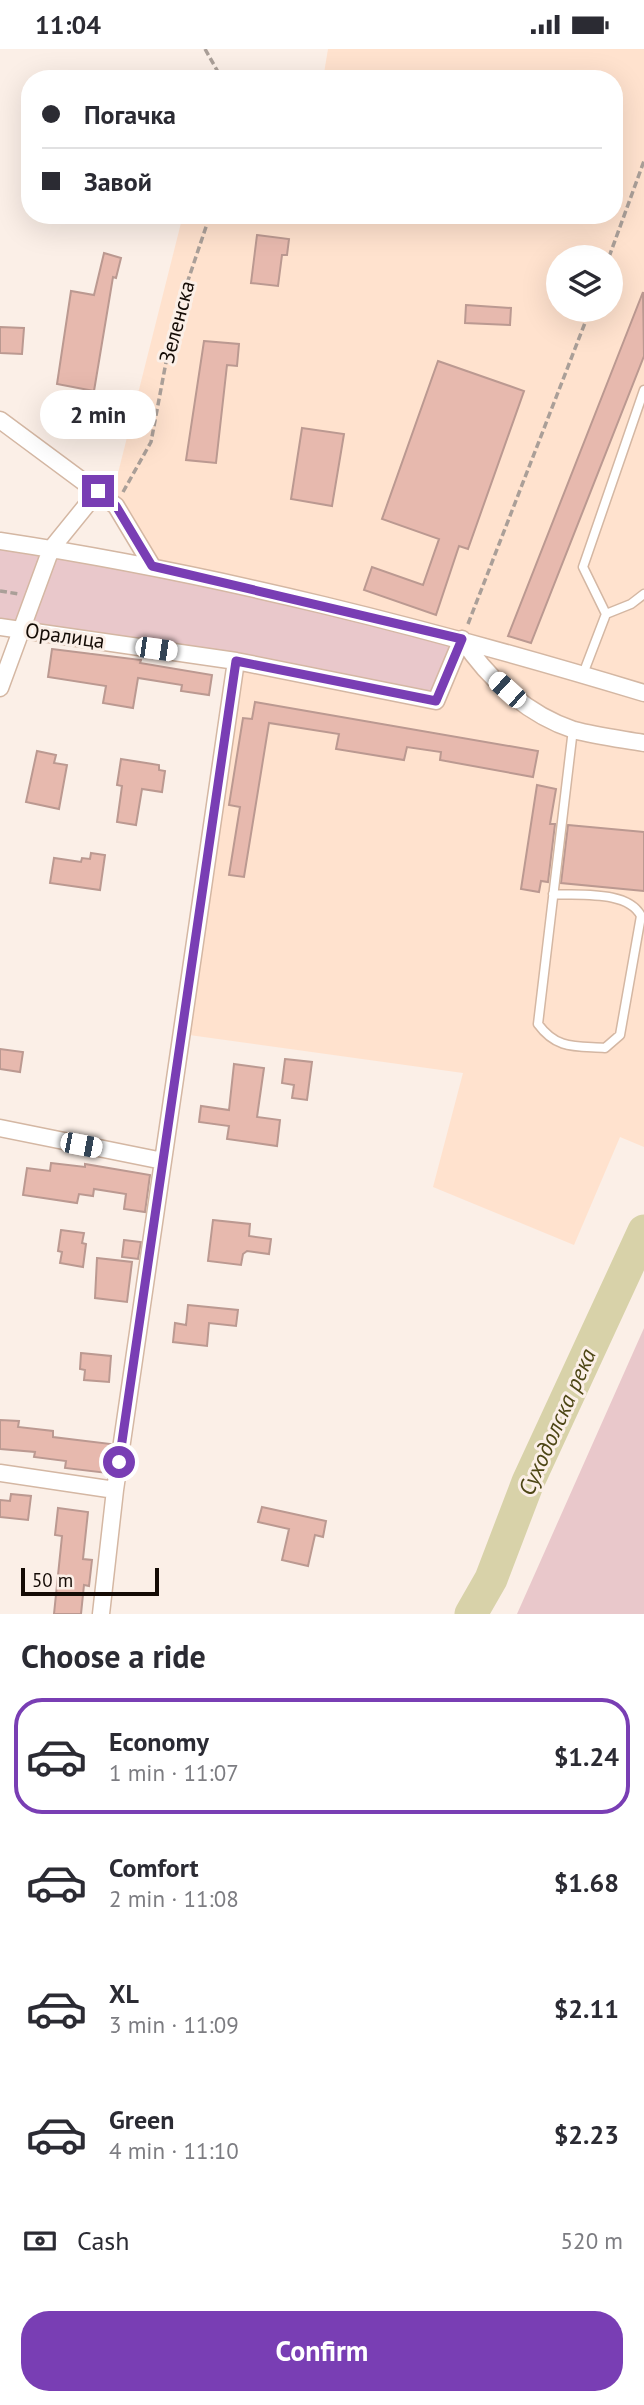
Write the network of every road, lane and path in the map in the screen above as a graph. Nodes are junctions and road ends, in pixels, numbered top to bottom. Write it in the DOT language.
graph roads {
  1 [pos="205,49"];
  2 [pos="217,70"];
  3 [pos="644,161"];
  4 [pos="623,219"];
  5 [pos="207,224"];
  6 [pos="621,224"];
  7 [pos="613,245"];
  8 [pos="585,322"];
  9 [pos="644,390"];
  10 [pos="0,420"];
  11 [pos="98,491"];
  12 [pos="116,506"];
  13 [pos="0,541"];
  14 [pos="51,549"];
  15 [pos="152,566"];
  16 [pos="644,594"];
  17 [pos="606,614"];
  18 [pos="0,627"];
  19 [pos="23,630"];
  20 [pos="462,639"];
  21 [pos="236,661"];
  22 [pos="583,674"];
  23 [pos="0,688"];
  24 [pos="644,693"];
  25 [pos="573,729"];
  26 [pos="644,743"];
  27 [pos="553,894"];
  28 [pos="0,1129"];
  29 [pos="163,1161"];
  30 [pos="0,1473"];
  31 [pos="115,1490"];
  32 [pos="101,1614"];
  1 -- 2 [label="path"];
  3 -- 4 [label="path"];
  5 -- 12 [label="path, Зеленска"];
  6 -- 7 [label="path"];
  8 -- 20 [label="path"];
  9 -- 17 [label="lane"];
  10 -- 11 [label="street"];
  11 -- 12 [label="street"];
  11 -- 14 [label="street"];
  12 -- 15 [label="street"];
  13 -- 14 [label="street"];
  14 -- 15 [label="street"];
  14 -- 19 [label="street"];
  15 -- 20 [label="street"];
  16 -- 17 [label="lane"];
  17 -- 22 [label="lane"];
  18 -- 19 [label="street, Оралица"];
  19 -- 21 [label="street, Оралица"];
  19 -- 23 [label="street"];
  20 -- 21 [label="street, Оралица"];
  20 -- 22 [label="street"];
  20 -- 25 [label="street"];
  21 -- 29 [label="street"];
  22 -- 24 [label="street"];
  25 -- 26 [label="street"];
  25 -- 27 [label="lane"];
  27 -- 27 [label="lane"];
  28 -- 29 [label="street"];
  29 -- 31 [label="street"];
  30 -- 31 [label="street"];
  31 -- 32 [label="street"];
}
